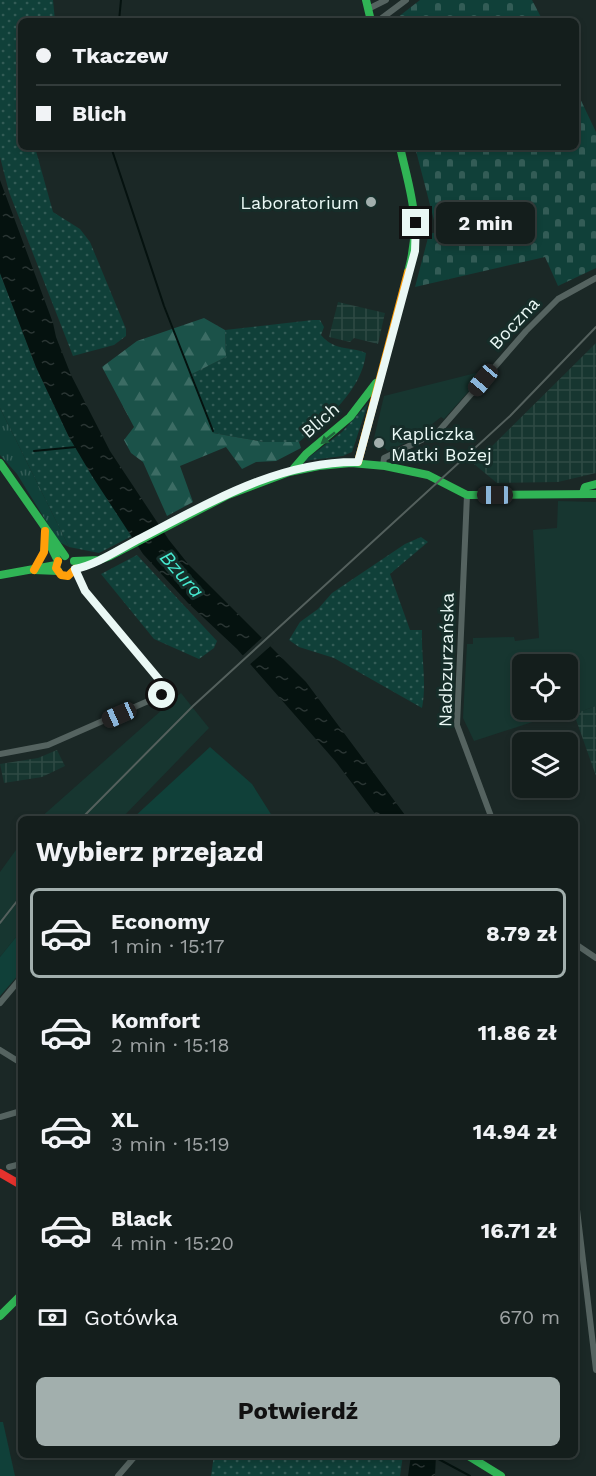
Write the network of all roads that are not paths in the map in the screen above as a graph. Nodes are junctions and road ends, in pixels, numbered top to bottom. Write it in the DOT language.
graph roads {
  1 [pos="386,0"];
  2 [pos="406,0"];
  3 [pos="367,4"];
  4 [pos="382,18"];
  5 [pos="401,150"];
  6 [pos="596,278"];
  7 [pos="370,398"];
  8 [pos="358,462"];
  9 [pos="0,463"];
  10 [pos="383,466"];
  11 [pos="294,468"];
  12 [pos="596,484"];
  13 [pos="583,493"];
  14 [pos="596,494"];
  15 [pos="467,495"];
  16 [pos="45,531"];
  17 [pos="59,563"];
  18 [pos="73,569"];
  19 [pos="34,570"];
  20 [pos="0,575"];
  21 [pos="0,754"];
  22 [pos="491,816"];
  23 [pos="578,946"];
  24 [pos="596,958"];
  25 [pos="18,982"];
  26 [pos="0,1003"];
  27 [pos="0,1050"];
  28 [pos="18,1061"];
  29 [pos="18,1113"];
  30 [pos="0,1117"];
  31 [pos="18,1165"];
  32 [pos="9,1167"];
  33 [pos="0,1173"];
  34 [pos="18,1183"];
  35 [pos="578,1218"];
  36 [pos="18,1296"];
  37 [pos="0,1316"];
  38 [pos="596,1370"];
  39 [pos="133,1458"];
  40 [pos="472,1458"];
  41 [pos="118,1476"];
  42 [pos="501,1476"];
  1 -- 3 [label="street"];
  2 -- 4 [label="street"];
  5 -- 7 [label="street, Blich"];
  6 -- 10 [label="street, Boczna"];
  7 -- 8 [label="street, Blich"];
  7 -- 11 [label="street, Blich, one-way"];
  8 -- 10 [label="street"];
  8 -- 11 [label="street"];
  9 -- 16 [label="street"];
  10 -- 15 [label="street"];
  11 -- 18 [label="street"];
  12 -- 13 [label="street"];
  13 -- 14 [label="street"];
  13 -- 15 [label="street"];
  15 -- 22 [label="street, Nadbzurzańska"];
  16 -- 17 [label="street"];
  16 -- 19 [label="street"];
  17 -- 18 [label="street"];
  17 -- 18 [label="street"];
  17 -- 19 [label="street"];
  18 -- 21 [label="street"];
  19 -- 20 [label="street"];
  23 -- 24 [label="street"];
  25 -- 26 [label="street"];
  27 -- 28 [label="street"];
  29 -- 30 [label="street"];
  31 -- 32 [label="street"];
  33 -- 34 [label="street"];
  35 -- 38 [label="street"];
  36 -- 37 [label="street"];
  39 -- 41 [label="street"];
  40 -- 42 [label="street"];
}
